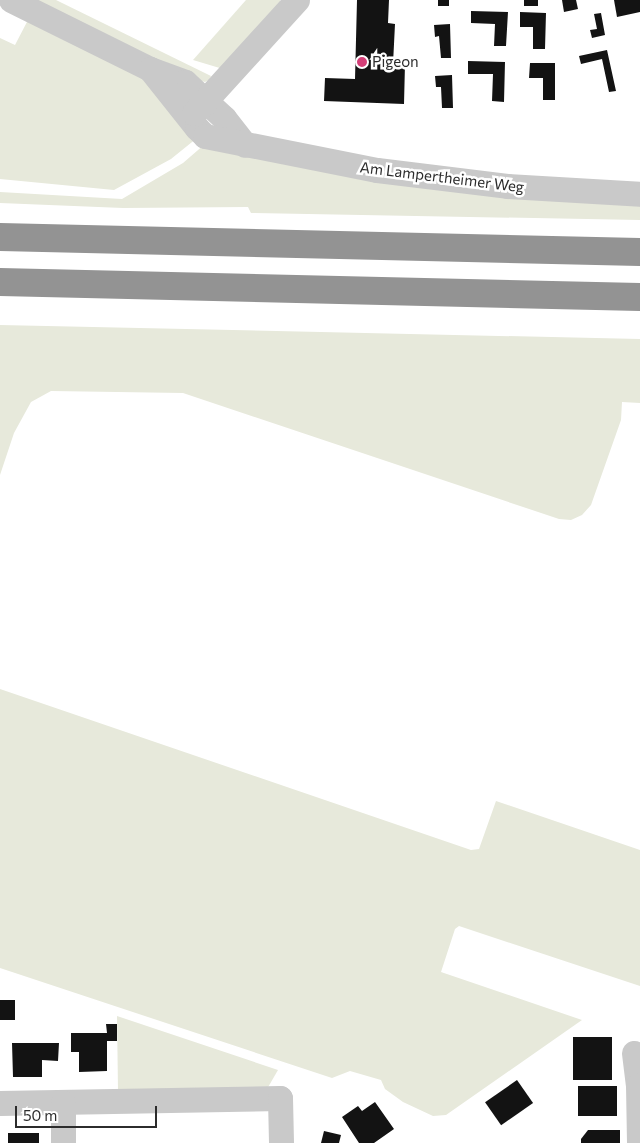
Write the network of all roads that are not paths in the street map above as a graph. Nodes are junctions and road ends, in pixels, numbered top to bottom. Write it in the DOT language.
graph roads {
  1 [pos="11,0"];
  2 [pos="297,0"];
  3 [pos="150,69"];
  4 [pos="206,100"];
  5 [pos="189,118"];
  6 [pos="245,145"];
  7 [pos="640,194"];
  8 [pos="0,238"];
  9 [pos="640,252"];
  10 [pos="0,282"];
  11 [pos="640,297"];
  12 [pos="634,1053"];
  13 [pos="0,1103"];
  14 [pos="63,1103"];
  15 [pos="63,1143"];
  16 [pos="281,1143"];
  17 [pos="639,1143"];
  1 -- 3 [label="street, Am Lampertheimer Weg"];
  2 -- 4 [label="street"];
  3 -- 4 [label="street, Am Lampertheimer Weg"];
  3 -- 5 [label="street, Am Lampertheimer Weg"];
  4 -- 5 [label="street"];
  4 -- 6 [label="street, Am Lampertheimer Weg"];
  5 -- 6 [label="street, Am Lampertheimer Weg"];
  6 -- 7 [label="street, Am Lampertheimer Weg"];
  8 -- 9 [label="highway"];
  10 -- 11 [label="highway"];
  12 -- 17 [label="street"];
  13 -- 14 [label="street"];
  14 -- 15 [label="street"];
  14 -- 16 [label="street"];
}
